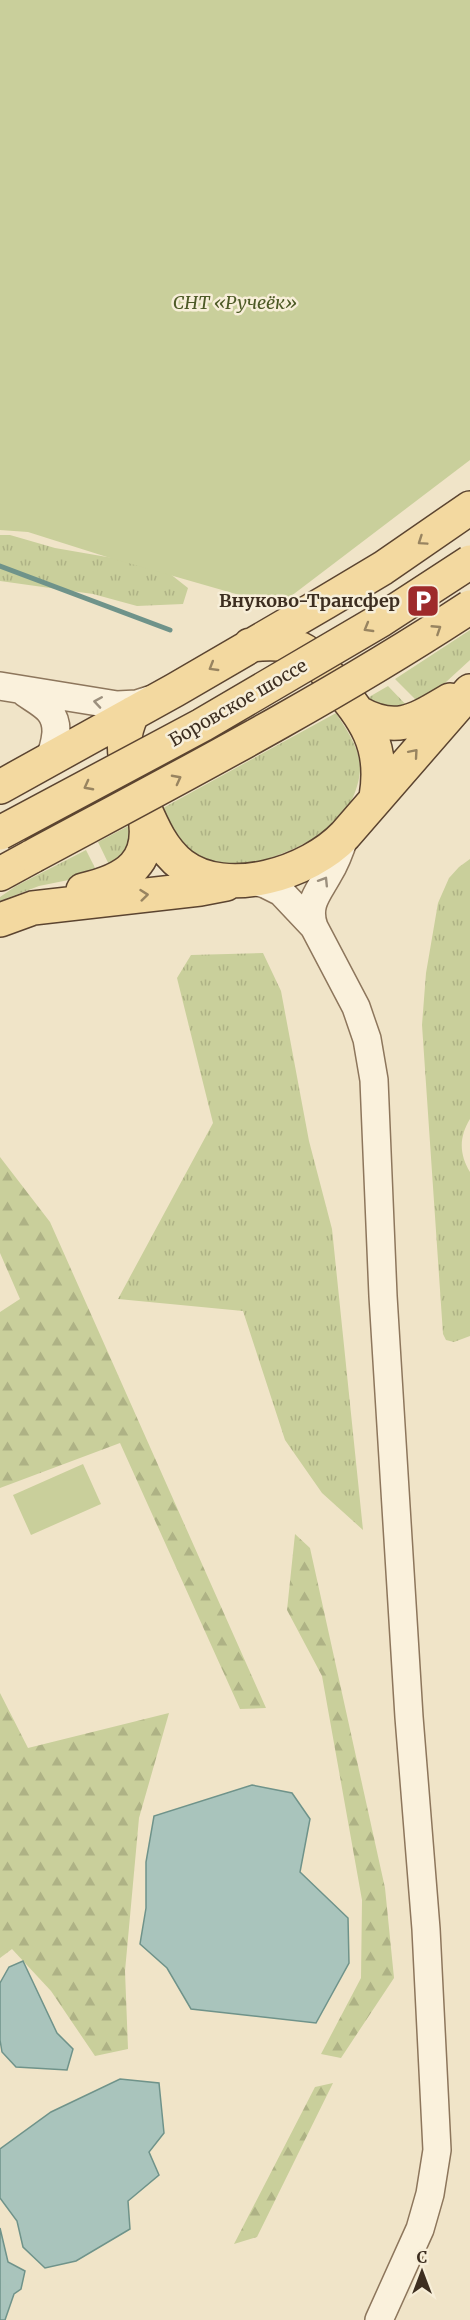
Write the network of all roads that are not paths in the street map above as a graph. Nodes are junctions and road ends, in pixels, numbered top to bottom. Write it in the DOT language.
graph roads {
  1 [pos="470,508"];
  2 [pos="470,562"];
  3 [pos="470,607"];
  4 [pos="250,645"];
  5 [pos="11,688"];
  6 [pos="175,690"];
  7 [pos="470,690"];
  8 [pos="359,713"];
  9 [pos="119,721"];
  10 [pos="48,761"];
  11 [pos="0,787"];
  12 [pos="376,797"];
  13 [pos="142,804"];
  14 [pos="0,833"];
  15 [pos="345,835"];
  16 [pos="0,874"];
  17 [pos="245,880"];
  18 [pos="12,915"];
  19 [pos="314,927"];
  20 [pos="379,2320"];
  1 -- 4 [label="main road, one-way"];
  2 -- 14 [label="main road, Боровское шоссе, one-way, bridge"];
  16 -- 3 [label="main road, Боровское шоссе, one-way, bridge"];
  4 -- 6 [label="main road, one-way"];
  4 -- 8 [label="main road"];
  6 -- 5 [label="street, one-way"];
  5 -- 9 [label="street"];
  5 -- 10 [label="street"];
  6 -- 9 [label="main road"];
  7 -- 8 [label="main road"];
  12 -- 7 [label="main road, one-way"];
  8 -- 12 [label="main road"];
  9 -- 10 [label="main road"];
  9 -- 13 [label="main road"];
  10 -- 11 [label="main road"];
  12 -- 15 [label="main road"];
  13 -- 17 [label="main road"];
  13 -- 18 [label="main road"];
  15 -- 17 [label="main road"];
  19 -- 15 [label="street, one-way"];
  18 -- 17 [label="main road, one-way"];
  17 -- 19 [label="street"];
  19 -- 20 [label="street"];
}
